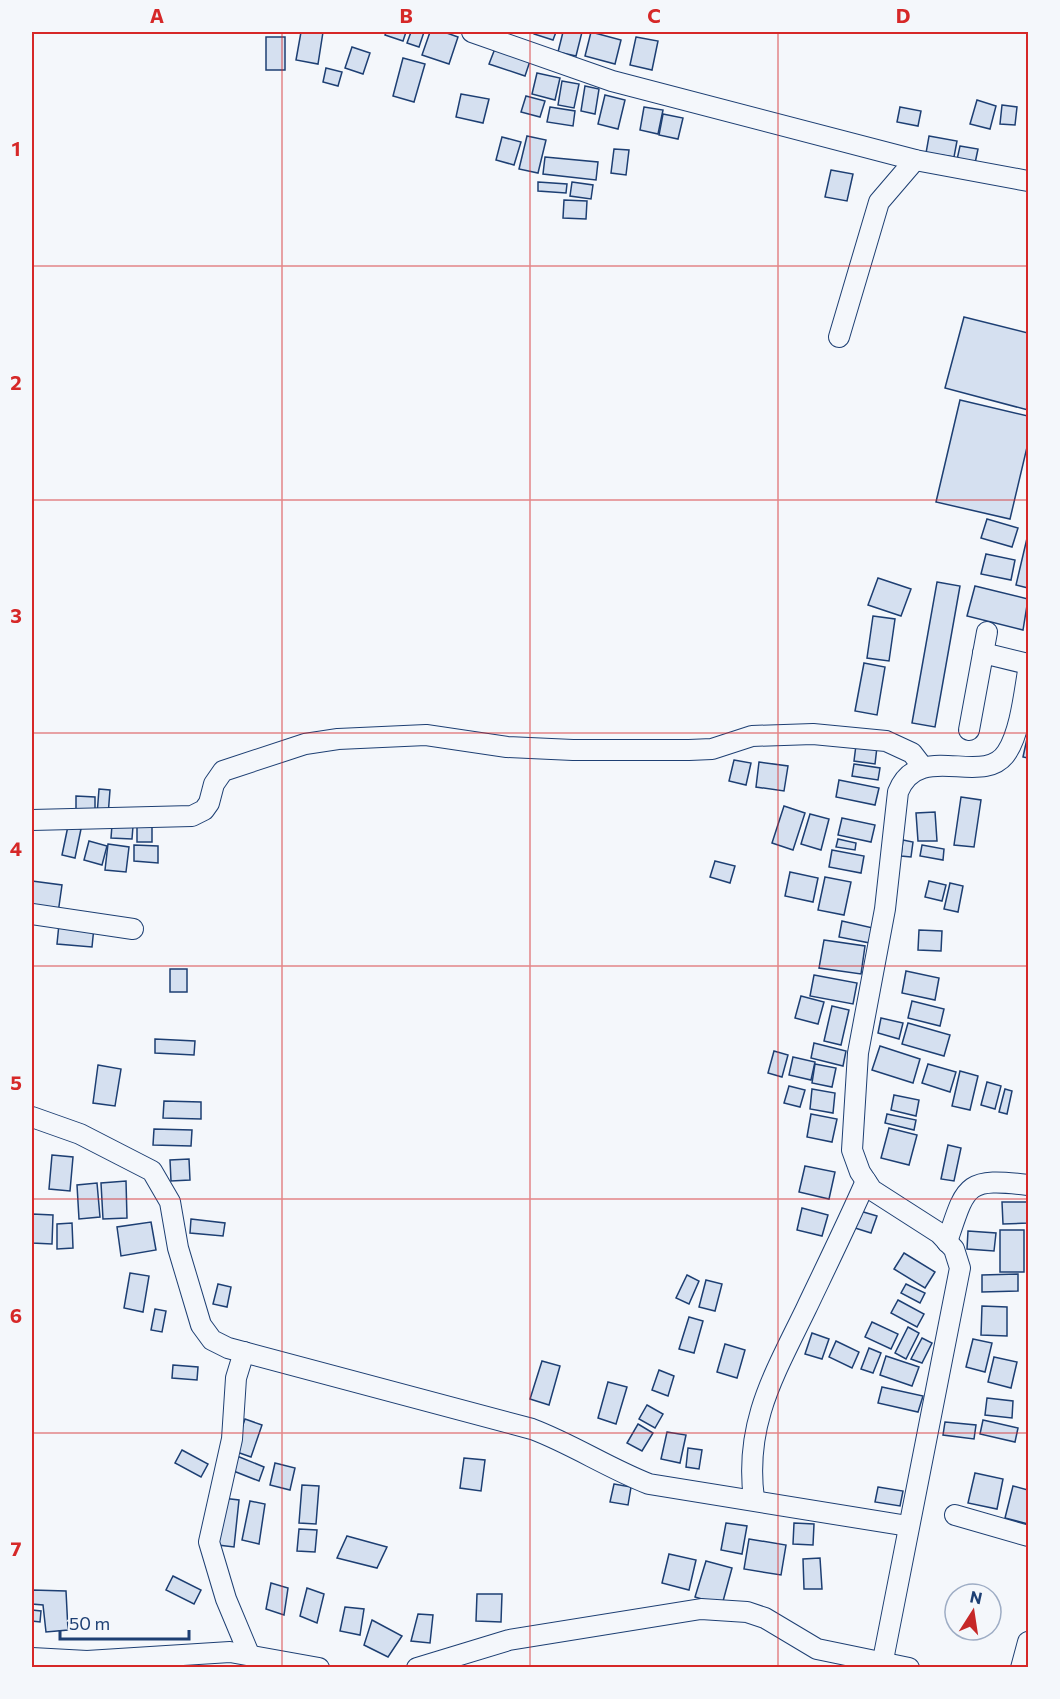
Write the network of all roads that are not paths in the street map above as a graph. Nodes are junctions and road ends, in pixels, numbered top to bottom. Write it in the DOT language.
graph roads {
  1 [pos="472,32"];
  2 [pos="915,160"];
  3 [pos="1029,181"];
  4 [pos="839,337"];
  5 [pos="987,632"];
  6 [pos="983,653"];
  7 [pos="1029,664"];
  8 [pos="1029,671"];
  9 [pos="969,730"];
  10 [pos="922,766"];
  11 [pos="32,820"];
  12 [pos="32,914"];
  13 [pos="134,929"];
  14 [pos="32,1117"];
  15 [pos="866,1181"];
  16 [pos="1029,1185"];
  17 [pos="947,1242"];
  18 [pos="244,1352"];
  19 [pos="754,1499"];
  20 [pos="955,1515"];
  21 [pos="909,1526"];
  22 [pos="1029,1536"];
  23 [pos="1029,1642"];
  24 [pos="249,1654"];
  25 [pos="32,1658"];
  26 [pos="883,1660"];
  27 [pos="319,1668"];
  28 [pos="417,1668"];
  29 [pos="909,1668"];
  30 [pos="1021,1668"];
  1 -- 2 [label="street"];
  2 -- 3 [label="street"];
  2 -- 4 [label="street"];
  5 -- 6 [label="street"];
  6 -- 7 [label="street"];
  6 -- 9 [label="street"];
  8 -- 10 [label="street"];
  10 -- 11 [label="street"];
  10 -- 15 [label="street"];
  12 -- 13 [label="street"];
  14 -- 18 [label="street"];
  15 -- 17 [label="street"];
  15 -- 19 [label="street"];
  16 -- 17 [label="street"];
  17 -- 21 [label="street"];
  18 -- 19 [label="street"];
  18 -- 24 [label="street"];
  19 -- 21 [label="street"];
  20 -- 22 [label="street"];
  21 -- 26 [label="street"];
  23 -- 30 [label="street"];
  24 -- 25 [label="street"];
  24 -- 27 [label="street"];
  26 -- 28 [label="street"];
  26 -- 29 [label="street"];
}
